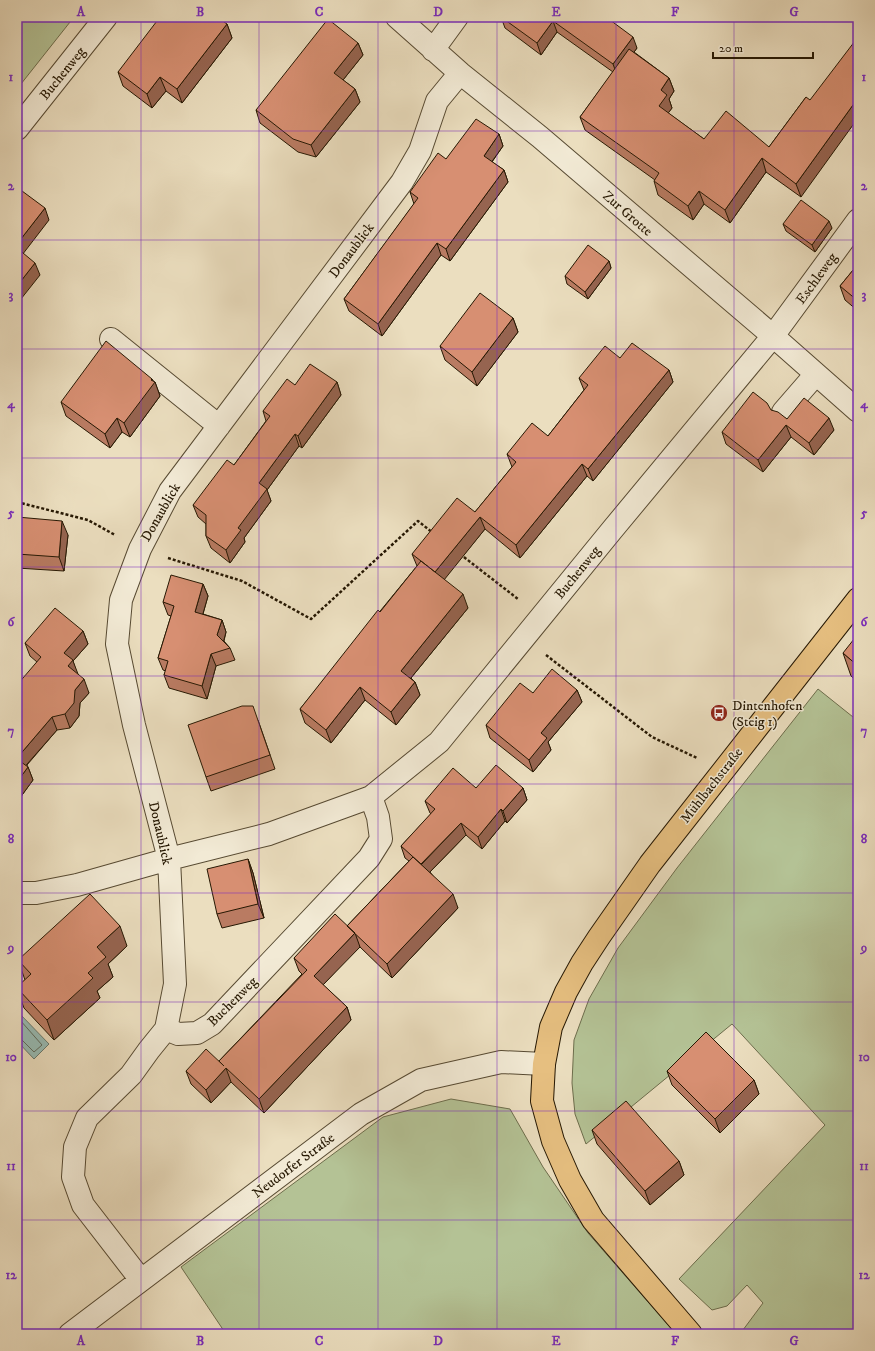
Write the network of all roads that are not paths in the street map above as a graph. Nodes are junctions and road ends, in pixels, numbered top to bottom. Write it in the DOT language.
graph roads {
  1 [pos="106,17"];
  2 [pos="396,17"];
  3 [pos="457,17"];
  4 [pos="433,50"];
  5 [pos="460,74"];
  6 [pos="17,129"];
  7 [pos="858,220"];
  8 [pos="774,336"];
  9 [pos="111,339"];
  10 [pos="816,374"];
  11 [pos="784,412"];
  12 [pos="858,412"];
  13 [pos="219,426"];
  14 [pos="858,599"];
  15 [pos="371,797"];
  16 [pos="169,859"];
  17 [pos="17,893"];
  18 [pos="166,1029"];
  19 [pos="544,1064"];
  20 [pos="141,1280"];
  21 [pos="70,1334"];
  22 [pos="691,1334"];
  1 -- 6 [label="street, Buchenweg"];
  2 -- 4 [label="street, Zur Grotte"];
  3 -- 4 [label="street"];
  4 -- 5 [label="street, Zur Grotte"];
  5 -- 8 [label="street, Zur Grotte"];
  5 -- 13 [label="street, Donaublick"];
  7 -- 8 [label="street, Eschleweg"];
  8 -- 10 [label="street, Zur Grotte"];
  8 -- 15 [label="street, Buchenweg"];
  9 -- 13 [label="street"];
  10 -- 11 [label="street"];
  10 -- 12 [label="street, Zur Grotte"];
  13 -- 16 [label="street, Donaublick"];
  14 -- 19 [label="main road, Mühlbachstraße"];
  15 -- 16 [label="street, Buchenweg"];
  15 -- 18 [label="street, Buchenweg"];
  16 -- 17 [label="street, Buchenweg"];
  16 -- 18 [label="street, Donaublick"];
  18 -- 20 [label="street"];
  19 -- 20 [label="street, Neudorfer Straße"];
  19 -- 22 [label="main road, Mühlbachstraße"];
  20 -- 21 [label="street, Neudorfer Straße"];
}
